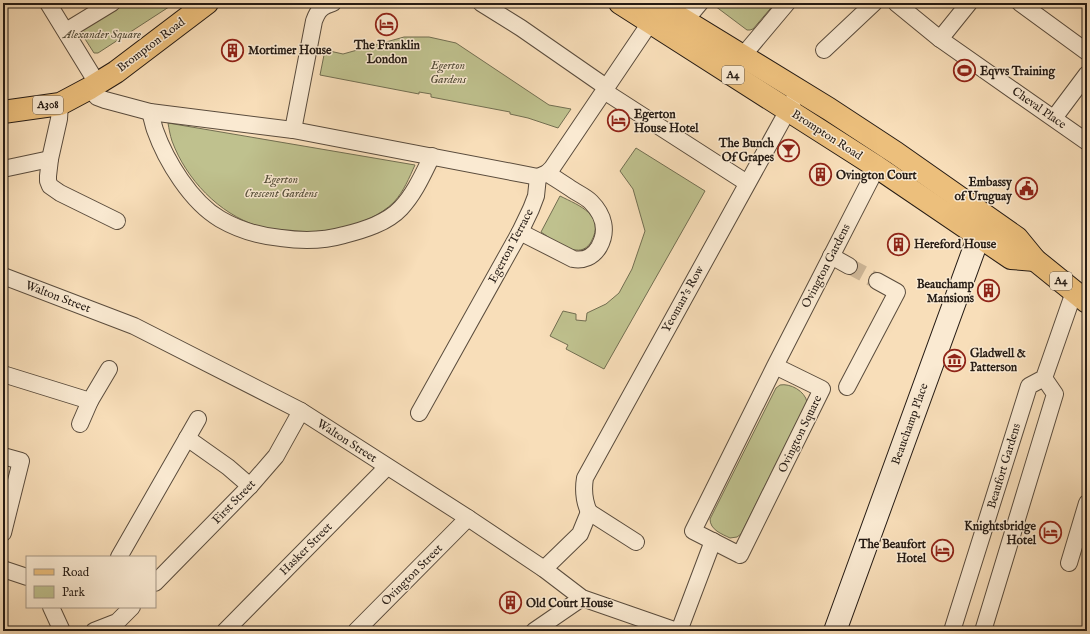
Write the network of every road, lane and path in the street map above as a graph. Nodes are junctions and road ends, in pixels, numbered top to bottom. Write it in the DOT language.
graph roads {
  1 [pos="48,3"];
  2 [pos="112,3"];
  3 [pos="206,3"];
  4 [pos="333,3"];
  5 [pos="481,3"];
  6 [pos="620,3"];
  7 [pos="700,3"];
  8 [pos="787,3"];
  9 [pos="874,3"];
  10 [pos="896,3"];
  11 [pos="969,3"];
  12 [pos="1020,3"];
  13 [pos="655,10"];
  14 [pos="685,21"];
  15 [pos="66,31"];
  16 [pos="940,39"];
  17 [pos="824,50"];
  18 [pos="1087,52"];
  19 [pos="736,64"];
  20 [pos="1087,74"];
  21 [pos="94,86"];
  22 [pos="605,89"];
  23 [pos="798,90"];
  24 [pos="60,104"];
  25 [pos="788,110"];
  26 [pos="3,112"];
  27 [pos="150,112"];
  28 [pos="1054,118"];
  29 [pos="293,130"];
  30 [pos="1087,142"];
  31 [pos="432,156"];
  32 [pos="50,159"];
  33 [pos="877,167"];
  34 [pos="3,169"];
  35 [pos="543,175"];
  36 [pos="747,183"];
  37 [pos="986,216"];
  38 [pos="116,221"];
  39 [pos="520,232"];
  40 [pos="978,237"];
  41 [pos="831,256"];
  42 [pos="1035,260"];
  43 [pos="849,266"];
  44 [pos="3,276"];
  45 [pos="877,281"];
  46 [pos="1080,297"];
  47 [pos="775,366"];
  48 [pos="109,369"];
  49 [pos="3,374"];
  50 [pos="1044,378"];
  51 [pos="847,387"];
  52 [pos="90,401"];
  53 [pos="301,411"];
  54 [pos="419,413"];
  55 [pos="198,419"];
  56 [pos="80,424"];
  57 [pos="187,438"];
  58 [pos="3,456"];
  59 [pos="388,467"];
  60 [pos="250,486"];
  61 [pos="1087,503"];
  62 [pos="589,512"];
  63 [pos="468,518"];
  64 [pos="3,533"];
  65 [pos="713,541"];
  66 [pos="636,542"];
  67 [pos="120,556"];
  68 [pos="1069,563"];
  69 [pos="3,569"];
  70 [pos="544,569"];
  71 [pos="26,577"];
  72 [pos="156,582"];
  73 [pos="582,598"];
  74 [pos="51,608"];
  75 [pos="131,608"];
  76 [pos="62,631"];
  77 [pos="94,631"];
  78 [pos="225,631"];
  79 [pos="356,631"];
  80 [pos="534,631"];
  81 [pos="678,631"];
  82 [pos="835,631"];
  83 [pos="952,631"];
  84 [pos="983,631"];
  1 -- 15 [label="street"];
  2 -- 15 [label="street"];
  3 -- 21 [label="main road, Brompton Road / A308"];
  4 -- 29 [label="street"];
  5 -- 22 [label="street"];
  6 -- 13 [label="main road, Brompton Road / A4"];
  7 -- 14 [label="street"];
  8 -- 19 [label="street"];
  9 -- 17 [label="street"];
  10 -- 16 [label="street, Cheval Place"];
  11 -- 16 [label="street"];
  12 -- 18 [label="street"];
  13 -- 14 [label="main road, Brompton Road / A4"];
  13 -- 19 [label="main road, Brompton Road / A4"];
  13 -- 22 [label="street"];
  14 -- 19 [label="main road, Brompton Road / A4"];
  15 -- 21 [label="street"];
  16 -- 28 [label="street, Cheval Place"];
  19 -- 23 [label="main road, Brompton Road / A4"];
  19 -- 25 [label="main road, Brompton Road / A4"];
  20 -- 28 [label="street"];
  21 -- 24 [label="main road, Brompton Road / A308"];
  21 -- 27 [label="street"];
  22 -- 35 [label="street"];
  22 -- 36 [label="street"];
  23 -- 25 [label="street, Yeoman's Row"];
  23 -- 37 [label="main road, Brompton Road / A4"];
  24 -- 26 [label="main road, Brompton Road / A308"];
  24 -- 32 [label="street"];
  25 -- 33 [label="main road, Brompton Road / A4"];
  25 -- 36 [label="street, Yeoman's Row"];
  27 -- 29 [label="street"];
  27 -- 31 [label="street"];
  28 -- 30 [label="street, Cheval Place"];
  29 -- 31 [label="street"];
  31 -- 35 [label="street"];
  32 -- 34 [label="street"];
  32 -- 38 [label="street"];
  33 -- 40 [label="main road, Brompton Road / A4"];
  33 -- 41 [label="street, Ovington Gardens"];
  35 -- 39 [label="street, Egerton Terrace"];
  35 -- 39 [label="street"];
  36 -- 62 [label="street, Yeoman's Row"];
  37 -- 40 [label="main road, Beauchamp Place"];
  37 -- 42 [label="main road, Brompton Road / A4"];
  39 -- 54 [label="street, Egerton Terrace"];
  40 -- 42 [label="main road, Brompton Road / A4"];
  40 -- 82 [label="main road, Beauchamp Place"];
  41 -- 43 [label="street"];
  41 -- 47 [label="street, Ovington Gardens"];
  42 -- 46 [label="main road, Brompton Road / A4"];
  44 -- 53 [label="street, Walton Street"];
  45 -- 51 [label="street"];
  46 -- 50 [label="street"];
  47 -- 65 [label="street, Ovington Square"];
  47 -- 65 [label="street, Ovington Square"];
  48 -- 52 [label="street"];
  49 -- 52 [label="street"];
  50 -- 83 [label="street, Beaufort Gardens"];
  50 -- 84 [label="street"];
  52 -- 56 [label="street"];
  53 -- 59 [label="street, Walton Street"];
  53 -- 60 [label="street, First Street"];
  55 -- 57 [label="street"];
  57 -- 60 [label="street"];
  57 -- 67 [label="street"];
  58 -- 64 [label="street"];
  59 -- 63 [label="street, Walton Street"];
  59 -- 78 [label="street, Hasker Street"];
  60 -- 72 [label="street, First Street"];
  61 -- 68 [label="street"];
  62 -- 66 [label="street"];
  62 -- 70 [label="street"];
  63 -- 70 [label="street, Walton Street"];
  63 -- 79 [label="street, Ovington Street"];
  65 -- 81 [label="street"];
  69 -- 71 [label="street"];
  70 -- 73 [label="street, Walton Street"];
  73 -- 80 [label="street"];
  73 -- 81 [label="street, Walton Street"];
  74 -- 76 [label="street"];
  75 -- 77 [label="street"];
}
